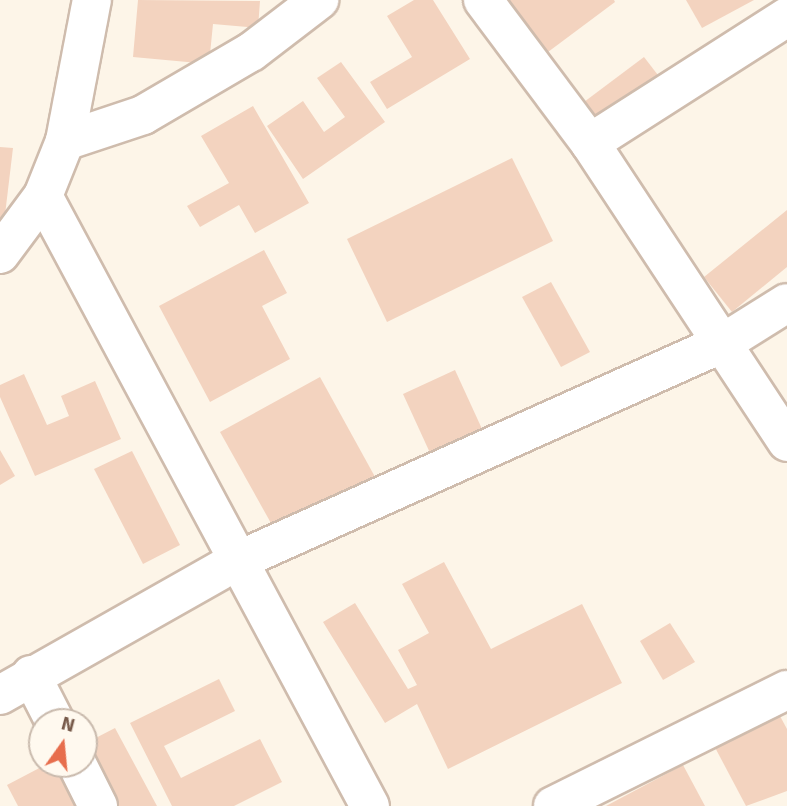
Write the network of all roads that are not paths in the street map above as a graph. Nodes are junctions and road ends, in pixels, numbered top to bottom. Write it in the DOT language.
graph roads {
  1 [pos="92,0"];
  2 [pos="319,0"];
  3 [pos="483,0"];
  4 [pos="787,17"];
  5 [pos="65,141"];
  6 [pos="590,143"];
  7 [pos="43,196"];
  8 [pos="0,254"];
  9 [pos="787,303"];
  10 [pos="723,343"];
  11 [pos="787,442"];
  12 [pos="235,562"];
  13 [pos="16,685"];
  14 [pos="787,690"];
  15 [pos="40,708"];
  16 [pos="84,778"];
  17 [pos="98,806"];
  18 [pos="370,806"];
  19 [pos="554,806"];
  1 -- 5 [label="street"];
  2 -- 5 [label="street"];
  3 -- 6 [label="street"];
  4 -- 6 [label="street"];
  5 -- 7 [label="street"];
  6 -- 10 [label="street"];
  7 -- 8 [label="street"];
  7 -- 12 [label="street"];
  9 -- 10 [label="street"];
  10 -- 11 [label="street"];
  10 -- 12 [label="street"];
  12 -- 13 [label="street"];
  12 -- 18 [label="street"];
  13 -- 15 [label="street"];
  14 -- 19 [label="street"];
  16 -- 17 [label="street"];
}
